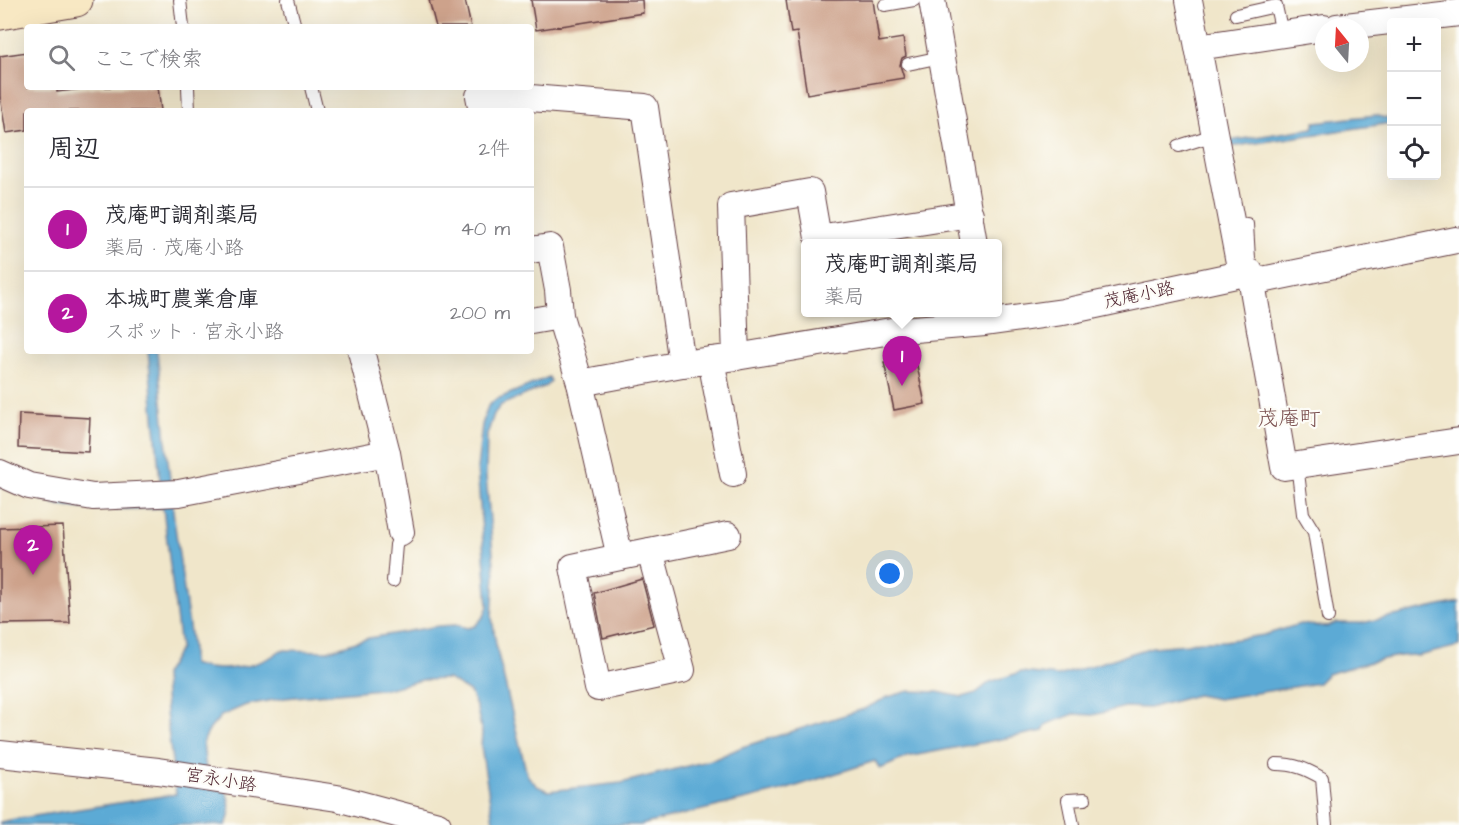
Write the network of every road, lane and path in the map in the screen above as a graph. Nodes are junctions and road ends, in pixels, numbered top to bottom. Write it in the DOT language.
graph roads {
  1 [pos="76,0"];
  2 [pos="180,0"];
  3 [pos="288,0"];
  4 [pos="914,0"];
  5 [pos="932,0"];
  6 [pos="1189,0"];
  7 [pos="885,5"];
  8 [pos="1459,13"];
  9 [pos="0,14"];
  10 [pos="1236,15"];
  11 [pos="1369,23"];
  12 [pos="183,24"];
  13 [pos="294,24"];
  14 [pos="1315,29"];
  15 [pos="1282,33"];
  16 [pos="1197,46"];
  17 [pos="941,57"];
  18 [pos="908,64"];
  19 [pos="188,90"];
  20 [pos="312,90"];
  21 [pos="189,108"];
  22 [pos="316,108"];
  23 [pos="481,108"];
  24 [pos="1214,135"];
  25 [pos="1179,146"];
  26 [pos="970,214"];
  27 [pos="1247,224"];
  28 [pos="973,239"];
  29 [pos="1456,240"];
  30 [pos="534,250"];
  31 [pos="1248,276"];
  32 [pos="560,316"];
  33 [pos="1002,317"];
  34 [pos="984,318"];
  35 [pos="534,320"];
  36 [pos="362,354"];
  37 [pos="724,359"];
  38 [pos="682,364"];
  39 [pos="580,383"];
  40 [pos="1459,441"];
  41 [pos="387,453"];
  42 [pos="1291,466"];
  43 [pos="0,472"];
  44 [pos="733,474"];
  45 [pos="401,532"];
  46 [pos="728,535"];
  47 [pos="650,551"];
  48 [pos="620,557"];
  49 [pos="393,581"];
  50 [pos="1328,617"];
  51 [pos="0,754"];
  52 [pos="1276,764"];
  53 [pos="1085,799"];
  54 [pos="438,825"];
  55 [pos="1073,825"];
  56 [pos="1326,825"];
  1 -- 9 [label="main road"];
  2 -- 12 [label="lane"];
  3 -- 13 [label="lane"];
  4 -- 7 [label="lane"];
  5 -- 17 [label="street"];
  6 -- 16 [label="street"];
  8 -- 11 [label="street"];
  10 -- 15 [label="lane"];
  14 -- 15 [label="street"];
  15 -- 16 [label="street"];
  16 -- 24 [label="street"];
  17 -- 18 [label="lane"];
  17 -- 26 [label="street"];
  19 -- 21 [label="lane"];
  20 -- 22 [label="lane"];
  23 -- 38 [label="street"];
  24 -- 25 [label="lane"];
  24 -- 31 [label="street"];
  26 -- 28 [label="street"];
  26 -- 37 [label="street"];
  27 -- 31 [label="lane"];
  29 -- 31 [label="street, 茂庵小路"];
  30 -- 32 [label="street"];
  31 -- 33 [label="street, 茂庵小路"];
  31 -- 42 [label="street"];
  32 -- 35 [label="street"];
  32 -- 39 [label="street"];
  34 -- 37 [label="street, 茂庵小路"];
  36 -- 41 [label="street"];
  37 -- 38 [label="street, 茂庵小路"];
  37 -- 44 [label="street"];
  38 -- 39 [label="street, 茂庵小路"];
  39 -- 48 [label="street"];
  40 -- 42 [label="street"];
  41 -- 43 [label="street"];
  41 -- 45 [label="street"];
  42 -- 50 [label="lane"];
  45 -- 49 [label="lane"];
  46 -- 47 [label="street"];
  47 -- 48 [label="street"];
  47 -- 48 [label="street"];
  51 -- 54 [label="street, 宮永小路"];
  52 -- 56 [label="lane"];
  53 -- 55 [label="lane"];
}
